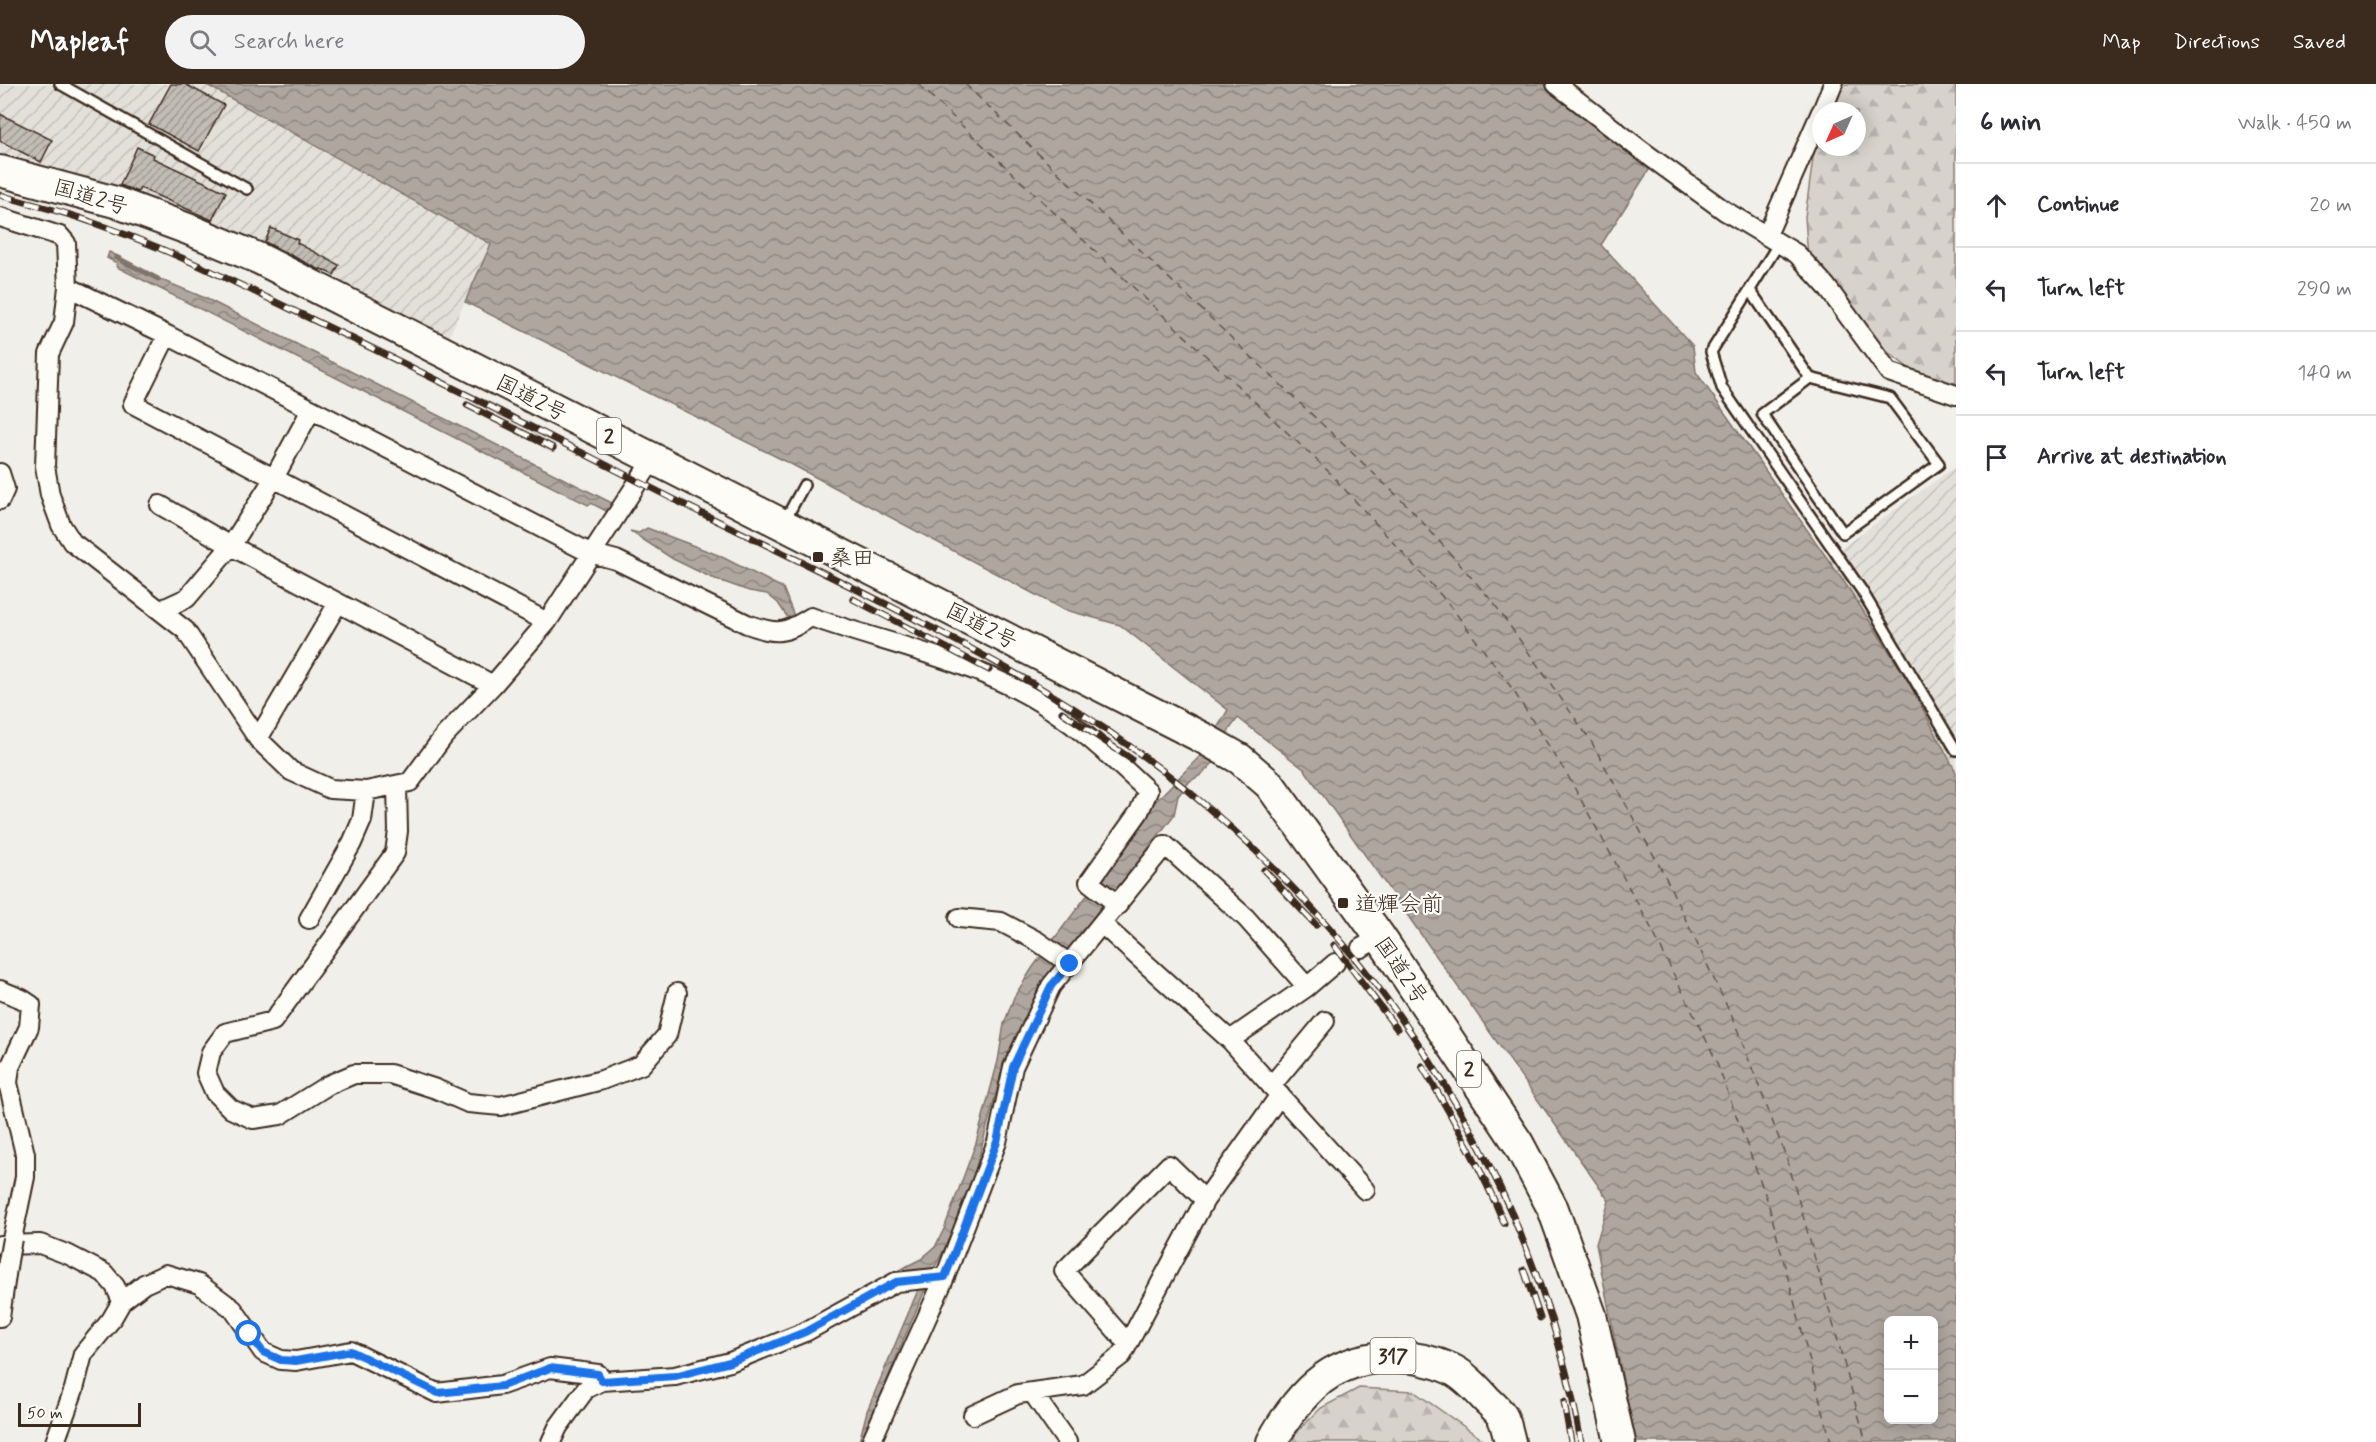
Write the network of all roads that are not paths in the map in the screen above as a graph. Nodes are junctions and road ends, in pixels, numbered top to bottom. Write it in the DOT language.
graph roads {
  1 [pos="60,84"];
  2 [pos="1556,84"];
  3 [pos="1833,84"];
  4 [pos="1825,102"];
  5 [pos="1812,136"];
  6 [pos="0,171"];
  7 [pos="247,189"];
  8 [pos="0,217"];
  9 [pos="1773,239"];
  10 [pos="68,287"];
  11 [pos="1750,290"];
  12 [pos="167,335"];
  13 [pos="1810,378"];
  14 [pos="1956,395"];
  15 [pos="311,410"];
  16 [pos="653,459"];
  17 [pos="0,473"];
  18 [pos="274,477"];
  19 [pos="804,485"];
  20 [pos="0,500"];
  21 [pos="160,505"];
  22 [pos="783,524"];
  23 [pos="231,546"];
  24 [pos="590,553"];
  25 [pos="338,603"];
  26 [pos="161,610"];
  27 [pos="547,622"];
  28 [pos="493,685"];
  29 [pos="258,739"];
  30 [pos="1956,750"];
  31 [pos="397,786"];
  32 [pos="366,791"];
  33 [pos="1118,905"];
  34 [pos="959,918"];
  35 [pos="309,919"];
  36 [pos="1103,925"];
  37 [pos="1335,963"];
  38 [pos="1070,964"];
  39 [pos="1307,987"];
  40 [pos="0,990"];
  41 [pos="676,993"];
  42 [pos="1325,1021"];
  43 [pos="1230,1040"];
  44 [pos="1275,1090"];
  45 [pos="1365,1190"];
  46 [pos="1205,1200"];
  47 [pos="7,1248"];
  48 [pos="933,1278"];
  49 [pos="122,1301"];
  50 [pos="0,1317"];
  51 [pos="1128,1344"];
  52 [pos="602,1381"];
  53 [pos="1032,1392"];
  54 [pos="973,1415"];
  55 [pos="55,1442"];
  56 [pos="551,1442"];
  57 [pos="871,1442"];
  58 [pos="1067,1442"];
  59 [pos="1272,1442"];
  60 [pos="1510,1442"];
  61 [pos="1620,1442"];
  1 -- 7 [label="lane"];
  2 -- 9 [label="street"];
  3 -- 4 [label="street"];
  5 -- 9 [label="street"];
  6 -- 16 [label="highway, 国道2号 / 2"];
  8 -- 10 [label="street"];
  9 -- 11 [label="lane"];
  9 -- 14 [label="street"];
  10 -- 12 [label="street"];
  10 -- 26 [label="street"];
  11 -- 13 [label="lane"];
  11 -- 30 [label="lane"];
  12 -- 15 [label="street"];
  12 -- 18 [label="street"];
  13 -- 13 [label="lane"];
  15 -- 18 [label="street"];
  15 -- 24 [label="street"];
  16 -- 22 [label="highway, 国道2号 / 2"];
  16 -- 24 [label="street"];
  17 -- 20 [label="street"];
  18 -- 23 [label="street"];
  18 -- 27 [label="street"];
  19 -- 22 [label="lane"];
  21 -- 23 [label="street"];
  22 -- 61 [label="highway, 国道2号 / 2"];
  23 -- 25 [label="street"];
  23 -- 26 [label="street"];
  24 -- 27 [label="street"];
  24 -- 33 [label="street"];
  25 -- 28 [label="street"];
  25 -- 29 [label="street"];
  26 -- 29 [label="street"];
  27 -- 28 [label="street"];
  28 -- 31 [label="street"];
  29 -- 32 [label="street"];
  31 -- 32 [label="street"];
  31 -- 41 [label="street"];
  32 -- 35 [label="street"];
  33 -- 36 [label="street"];
  33 -- 39 [label="street"];
  34 -- 38 [label="street"];
  36 -- 38 [label="street"];
  36 -- 43 [label="street"];
  37 -- 39 [label="street"];
  38 -- 48 [label="street"];
  39 -- 43 [label="street"];
  40 -- 47 [label="street"];
  42 -- 44 [label="street"];
  43 -- 44 [label="street"];
  44 -- 45 [label="street"];
  44 -- 46 [label="street"];
  46 -- 51 [label="street"];
  46 -- 51 [label="street"];
  47 -- 49 [label="street"];
  47 -- 50 [label="street"];
  48 -- 52 [label="street"];
  48 -- 57 [label="street"];
  49 -- 52 [label="street"];
  49 -- 55 [label="street"];
  51 -- 53 [label="street"];
  52 -- 56 [label="street"];
  53 -- 54 [label="street"];
  53 -- 58 [label="street"];
  59 -- 60 [label="highway, 317"];
}
